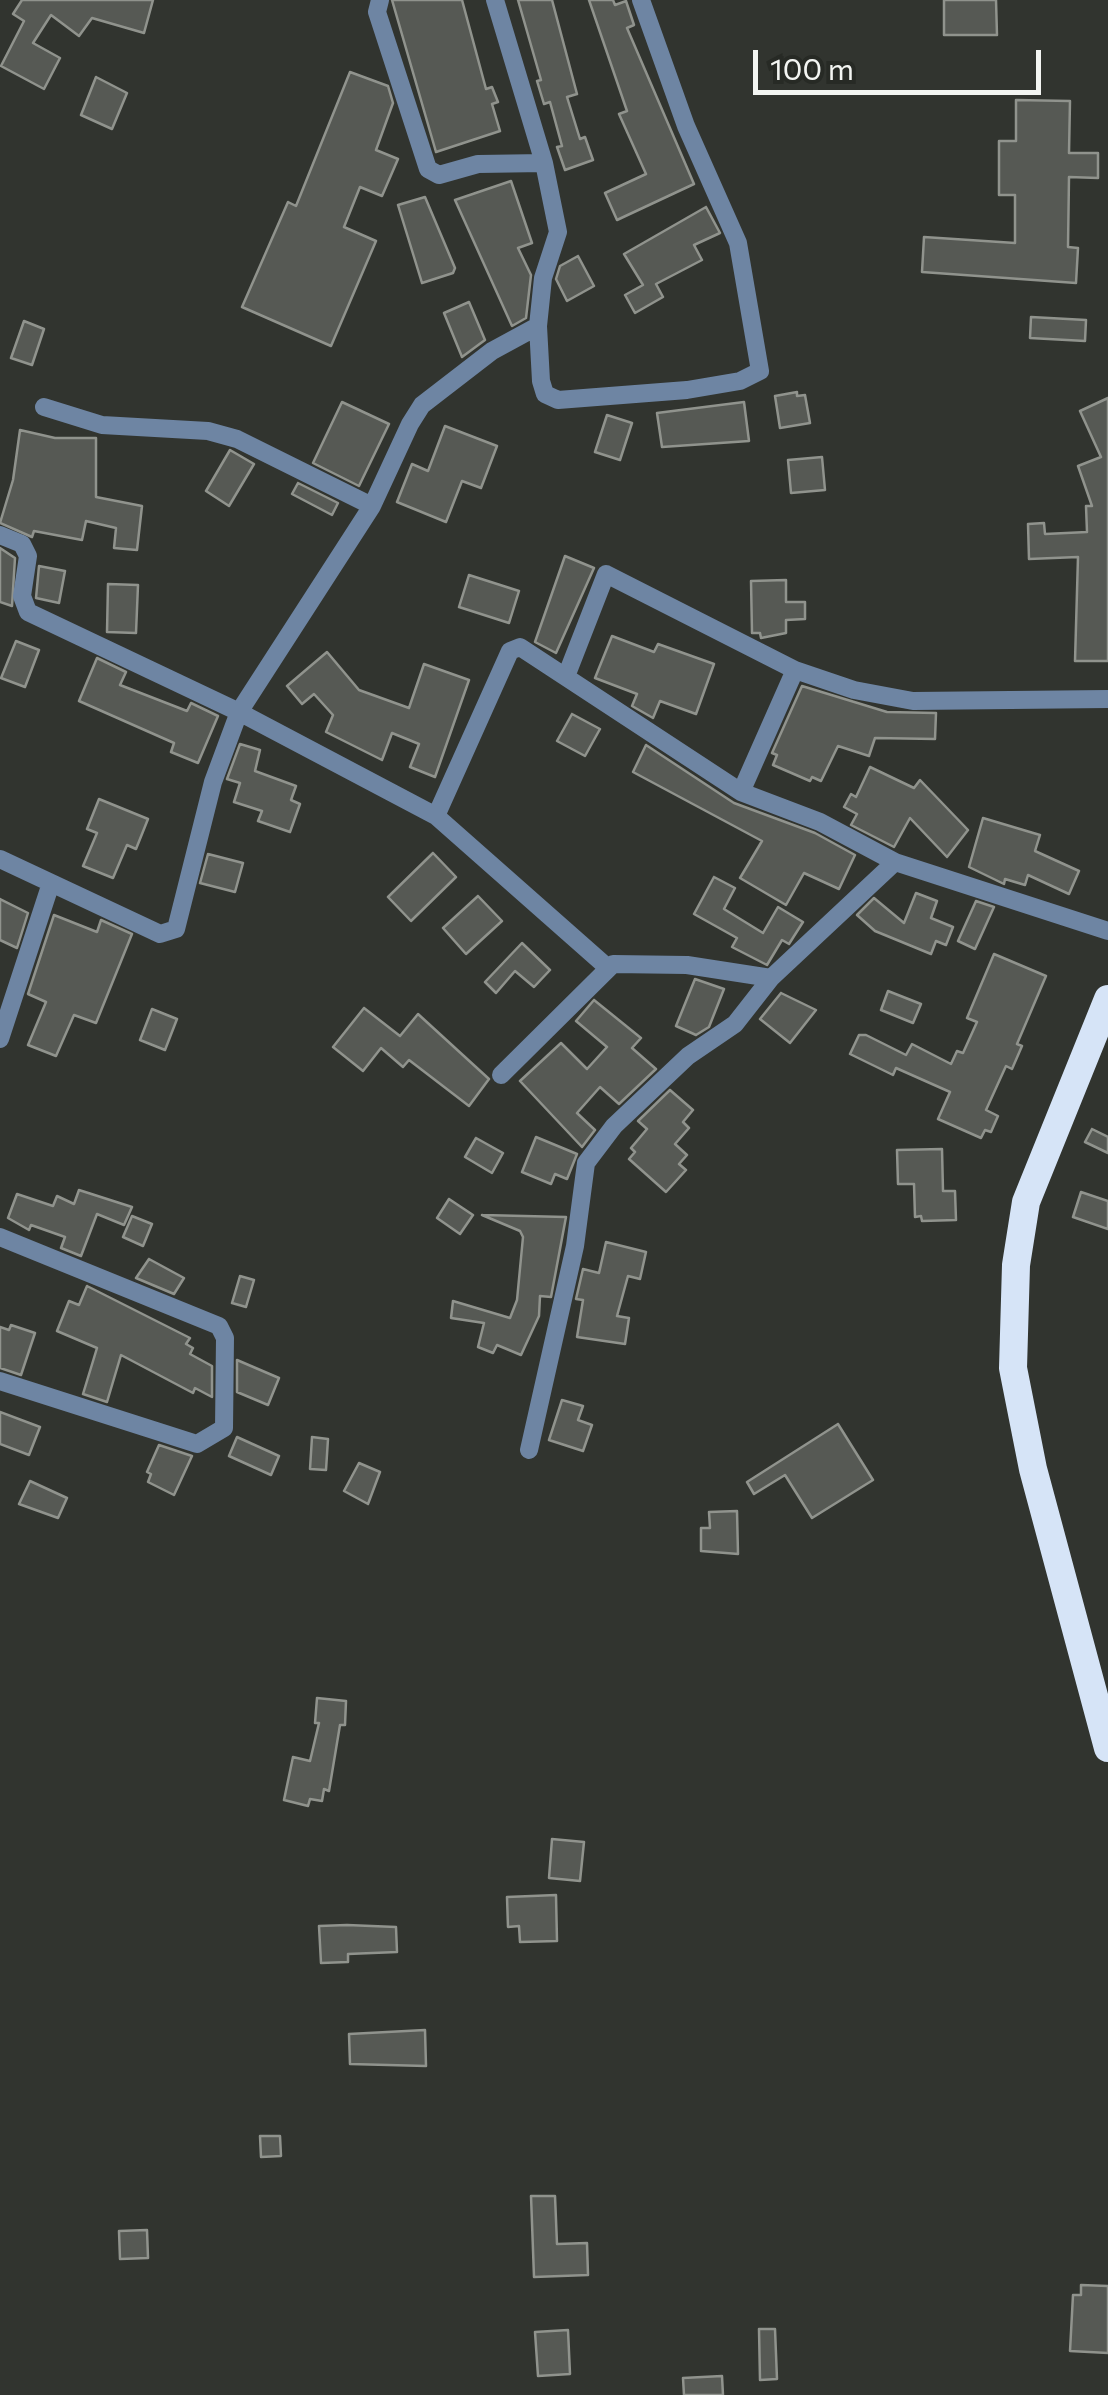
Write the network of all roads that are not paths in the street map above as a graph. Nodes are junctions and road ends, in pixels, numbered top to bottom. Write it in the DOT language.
graph roads {
  1 [pos="380,0"];
  2 [pos="495,0"];
  3 [pos="640,0"];
  4 [pos="544,163"];
  5 [pos="538,326"];
  6 [pos="44,407"];
  7 [pos="372,506"];
  8 [pos="0,534"];
  9 [pos="796,670"];
  10 [pos="567,674"];
  11 [pos="1108,699"];
  12 [pos="239,712"];
  13 [pos="742,792"];
  14 [pos="436,816"];
  15 [pos="0,859"];
  16 [pos="895,862"];
  17 [pos="51,883"];
  18 [pos="1108,932"];
  19 [pos="607,967"];
  20 [pos="771,978"];
  21 [pos="1108,999"];
  22 [pos="0,1039"];
  23 [pos="502,1074"];
  24 [pos="0,1236"];
  25 [pos="0,1380"];
  26 [pos="529,1450"];
  27 [pos="1108,1746"];
  1 -- 4 [label="street"];
  2 -- 4 [label="street"];
  3 -- 5 [label="street"];
  4 -- 5 [label="street"];
  5 -- 7 [label="street"];
  6 -- 7 [label="street"];
  7 -- 12 [label="street"];
  8 -- 12 [label="street"];
  9 -- 10 [label="street"];
  9 -- 11 [label="street"];
  9 -- 13 [label="street"];
  10 -- 13 [label="street"];
  10 -- 14 [label="street"];
  12 -- 14 [label="street"];
  12 -- 17 [label="street"];
  13 -- 16 [label="street"];
  14 -- 19 [label="street"];
  15 -- 17 [label="street"];
  16 -- 18 [label="street"];
  16 -- 20 [label="street"];
  17 -- 22 [label="street"];
  19 -- 20 [label="street"];
  19 -- 23 [label="street"];
  20 -- 26 [label="street"];
  21 -- 27 [label="highway"];
  24 -- 25 [label="street"];
}
